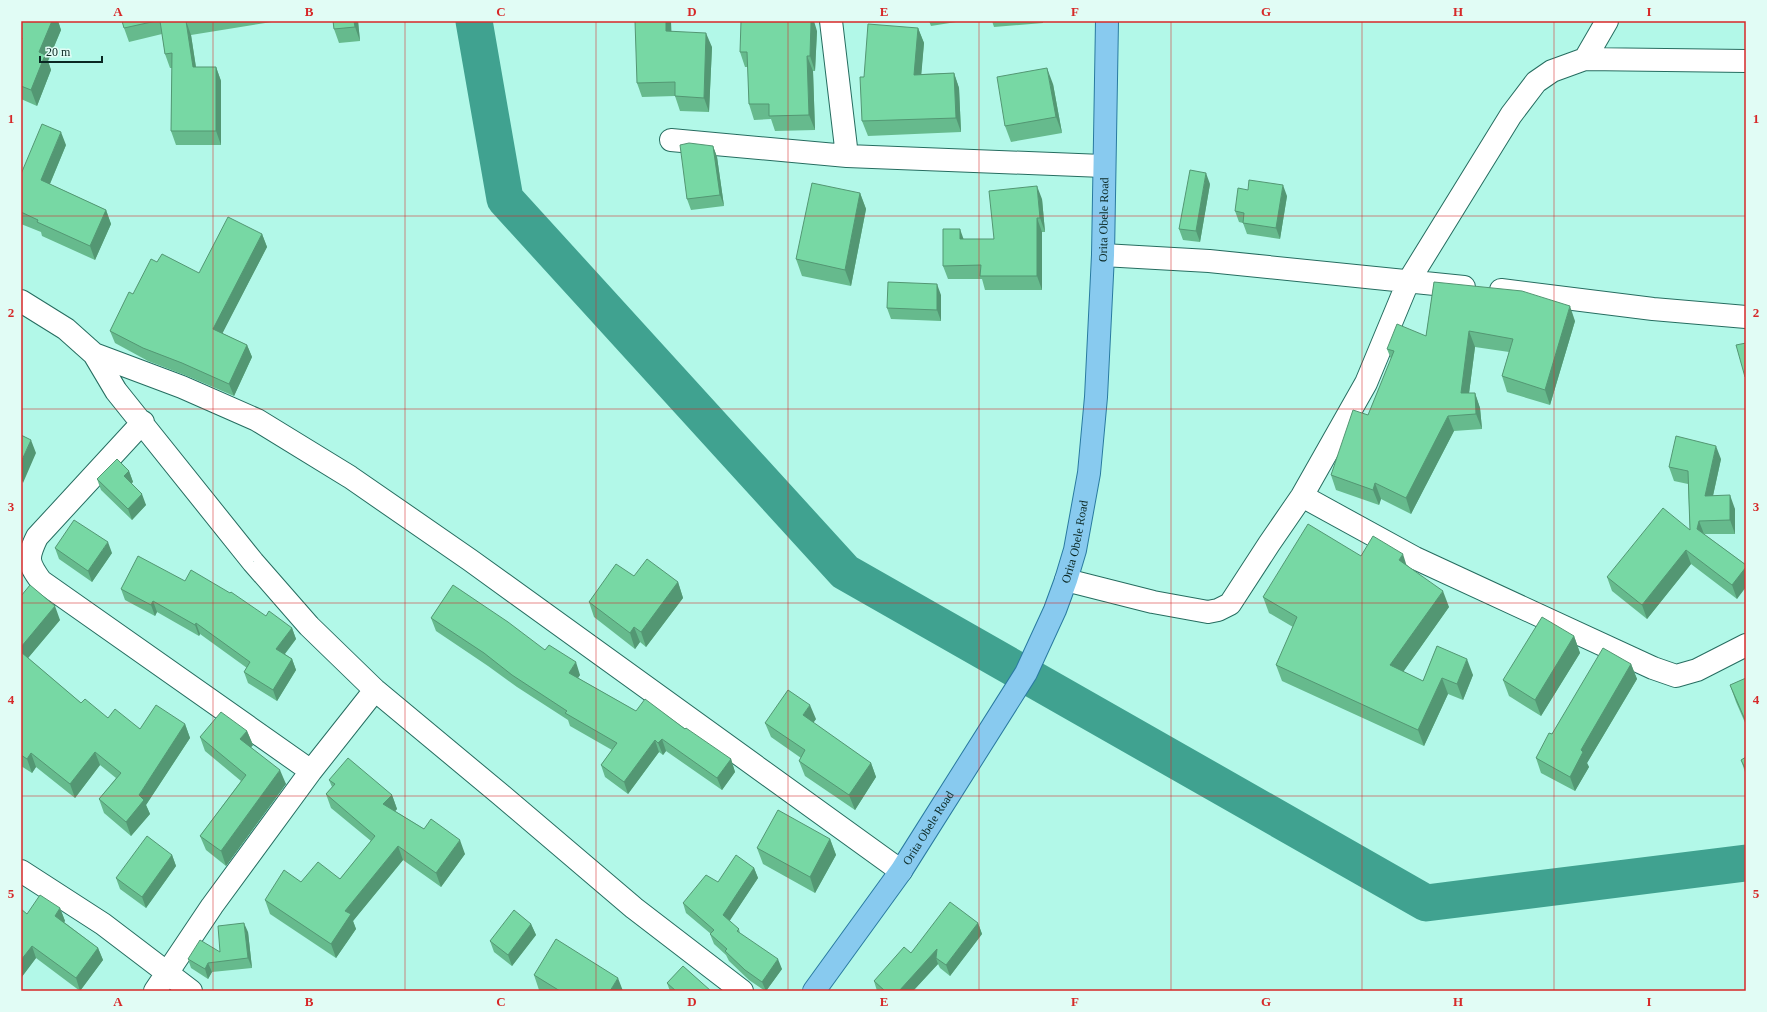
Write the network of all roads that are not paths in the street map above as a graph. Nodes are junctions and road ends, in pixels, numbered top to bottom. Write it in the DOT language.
graph roads {
  1 [pos="831,21"];
  2 [pos="1107,21"];
  3 [pos="1607,21"];
  4 [pos="1585,59"];
  5 [pos="1746,61"];
  6 [pos="671,140"];
  7 [pos="847,156"];
  8 [pos="1103,166"];
  9 [pos="1103,255"];
  10 [pos="1408,282"];
  11 [pos="21,301"];
  12 [pos="1746,317"];
  13 [pos="94,354"];
  14 [pos="143,422"];
  15 [pos="1302,496"];
  16 [pos="1066,580"];
  17 [pos="1746,645"];
  18 [pos="375,690"];
  19 [pos="310,771"];
  20 [pos="21,871"];
  21 [pos="901,871"];
  22 [pos="169,973"];
  23 [pos="155,991"];
  24 [pos="191,991"];
  25 [pos="742,991"];
  26 [pos="814,991"];
  1 -- 7 [label="street"];
  2 -- 8 [label="main road, Orita Obele Road"];
  3 -- 4 [label="street"];
  4 -- 5 [label="street"];
  4 -- 10 [label="street"];
  6 -- 7 [label="street"];
  7 -- 8 [label="street"];
  8 -- 9 [label="main road, Orita Obele Road"];
  9 -- 10 [label="street"];
  9 -- 16 [label="main road, Orita Obele Road"];
  10 -- 12 [label="street"];
  10 -- 15 [label="street"];
  11 -- 13 [label="street"];
  13 -- 14 [label="street"];
  13 -- 21 [label="street"];
  14 -- 18 [label="street"];
  14 -- 19 [label="street"];
  15 -- 16 [label="street"];
  15 -- 17 [label="street"];
  16 -- 21 [label="main road, Orita Obele Road"];
  18 -- 19 [label="street"];
  18 -- 25 [label="street"];
  19 -- 22 [label="street"];
  20 -- 22 [label="street"];
  21 -- 26 [label="main road, Orita Obele Road"];
  22 -- 23 [label="street"];
  22 -- 24 [label="street"];
}
